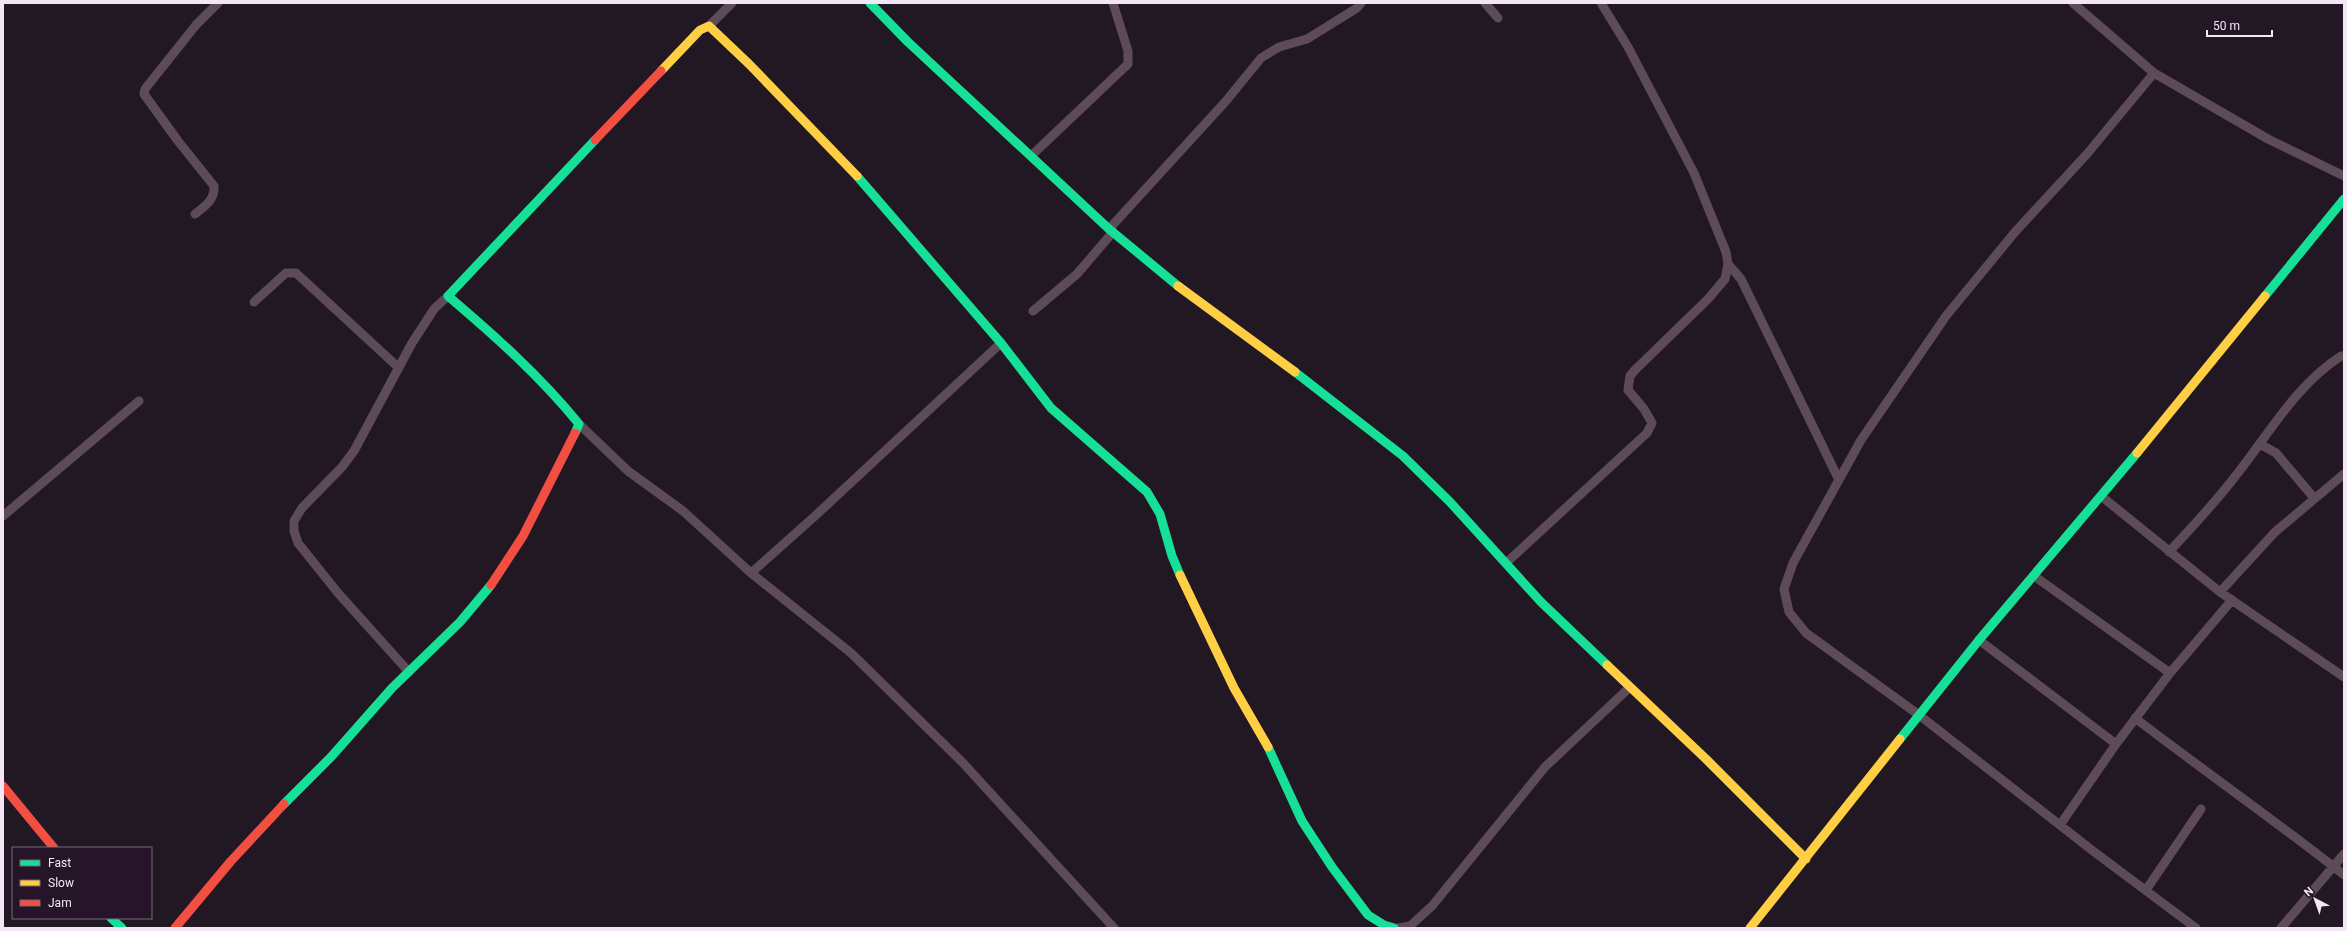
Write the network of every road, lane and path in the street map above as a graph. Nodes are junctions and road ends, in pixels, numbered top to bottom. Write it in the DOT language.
graph roads {
  1 [pos="218,3"];
  2 [pos="732,3"];
  3 [pos="870,3"];
  4 [pos="1113,3"];
  5 [pos="1361,3"];
  6 [pos="1485,3"];
  7 [pos="1601,3"];
  8 [pos="2073,3"];
  9 [pos="1498,18"];
  10 [pos="709,26"];
  11 [pos="2154,73"];
  12 [pos="1031,156"];
  13 [pos="2344,176"];
  14 [pos="2344,199"];
  15 [pos="195,214"];
  16 [pos="1111,231"];
  17 [pos="1728,264"];
  18 [pos="448,296"];
  19 [pos="254,302"];
  20 [pos="1033,311"];
  21 [pos="1001,342"];
  22 [pos="2344,356"];
  23 [pos="399,368"];
  24 [pos="139,401"];
  25 [pos="579,424"];
  26 [pos="2260,444"];
  27 [pos="2344,474"];
  28 [pos="1838,480"];
  29 [pos="2101,496"];
  30 [pos="2314,498"];
  31 [pos="3,516"];
  32 [pos="2169,552"];
  33 [pos="1506,563"];
  34 [pos="750,573"];
  35 [pos="2034,576"];
  36 [pos="2220,592"];
  37 [pos="2232,600"];
  38 [pos="1979,640"];
  39 [pos="409,672"];
  40 [pos="2170,673"];
  41 [pos="2344,677"];
  42 [pos="1629,688"];
  43 [pos="1919,715"];
  44 [pos="2135,718"];
  45 [pos="2116,744"];
  46 [pos="3,786"];
  47 [pos="2201,809"];
  48 [pos="2060,825"];
  49 [pos="53,847"];
  50 [pos="2344,854"];
  51 [pos="1806,859"];
  52 [pos="2334,867"];
  53 [pos="2344,875"];
  54 [pos="2146,890"];
  55 [pos="111,922"];
  56 [pos="122,928"];
  57 [pos="175,928"];
  58 [pos="1114,928"];
  59 [pos="1394,928"];
  60 [pos="1398,928"];
  61 [pos="1750,928"];
  62 [pos="2196,928"];
  63 [pos="2281,928"];
  1 -- 15 [label="street"];
  2 -- 10 [label="street"];
  3 -- 12 [label="street"];
  4 -- 12 [label="street"];
  5 -- 16 [label="street"];
  6 -- 9 [label="street"];
  7 -- 17 [label="street"];
  8 -- 11 [label="street"];
  10 -- 18 [label="street"];
  10 -- 21 [label="street"];
  11 -- 13 [label="street"];
  11 -- 28 [label="street"];
  12 -- 16 [label="street"];
  14 -- 29 [label="street"];
  16 -- 20 [label="street"];
  16 -- 33 [label="street"];
  17 -- 28 [label="street"];
  17 -- 33 [label="street"];
  18 -- 23 [label="street"];
  18 -- 25 [label="street"];
  19 -- 23 [label="street"];
  21 -- 34 [label="street"];
  21 -- 59 [label="street"];
  22 -- 26 [label="street"];
  23 -- 39 [label="street"];
  24 -- 31 [label="street"];
  25 -- 34 [label="street"];
  25 -- 39 [label="street"];
  26 -- 30 [label="street"];
  26 -- 32 [label="street"];
  27 -- 30 [label="street"];
  28 -- 43 [label="street"];
  29 -- 32 [label="street"];
  29 -- 35 [label="street"];
  30 -- 36 [label="street"];
  32 -- 36 [label="street"];
  33 -- 42 [label="street"];
  34 -- 58 [label="street"];
  35 -- 38 [label="street"];
  35 -- 40 [label="street"];
  36 -- 37 [label="street"];
  37 -- 40 [label="street"];
  37 -- 41 [label="street"];
  38 -- 43 [label="street"];
  38 -- 45 [label="street"];
  39 -- 57 [label="street"];
  40 -- 44 [label="street"];
  42 -- 51 [label="street"];
  42 -- 60 [label="street"];
  43 -- 48 [label="street"];
  43 -- 51 [label="street"];
  44 -- 45 [label="street"];
  44 -- 52 [label="street"];
  45 -- 48 [label="street"];
  46 -- 49 [label="street"];
  47 -- 54 [label="street"];
  48 -- 54 [label="street"];
  50 -- 52 [label="street"];
  51 -- 61 [label="street"];
  52 -- 53 [label="street"];
  52 -- 63 [label="street"];
  54 -- 62 [label="street"];
  55 -- 56 [label="street"];
}
